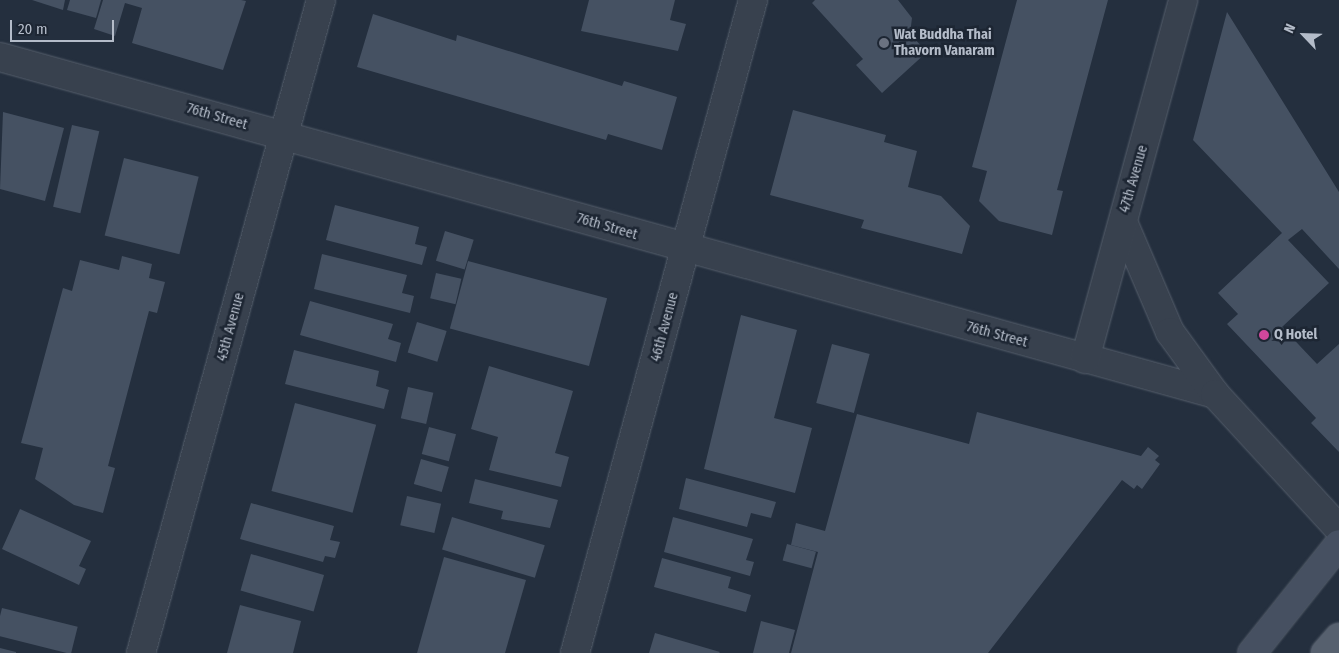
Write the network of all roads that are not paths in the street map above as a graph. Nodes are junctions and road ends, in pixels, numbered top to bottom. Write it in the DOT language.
graph roads {
  1 [pos="320,0"];
  2 [pos="753,0"];
  3 [pos="1183,0"];
  4 [pos="0,57"];
  5 [pos="284,136"];
  6 [pos="1123,222"];
  7 [pos="686,249"];
  8 [pos="1085,359"];
  9 [pos="1215,394"];
  10 [pos="1339,529"];
  11 [pos="1339,544"];
  12 [pos="1339,636"];
  13 [pos="141,653"];
  14 [pos="575,653"];
  15 [pos="1252,653"];
  16 [pos="1325,653"];
  1 -- 5 [label="street, 45th Avenue"];
  2 -- 7 [label="street, 46th Avenue"];
  3 -- 6 [label="street, 47th Avenue"];
  4 -- 5 [label="street, 76th Street"];
  5 -- 7 [label="street, 76th Street"];
  5 -- 13 [label="street, 45th Avenue"];
  6 -- 8 [label="street, 47th Avenue"];
  6 -- 9 [label="street"];
  7 -- 8 [label="street, 76th Street"];
  7 -- 14 [label="street, 46th Avenue"];
  8 -- 9 [label="street, 76th Street"];
  9 -- 10 [label="street"];
  11 -- 15 [label="street"];
  12 -- 16 [label="main road"];
}
